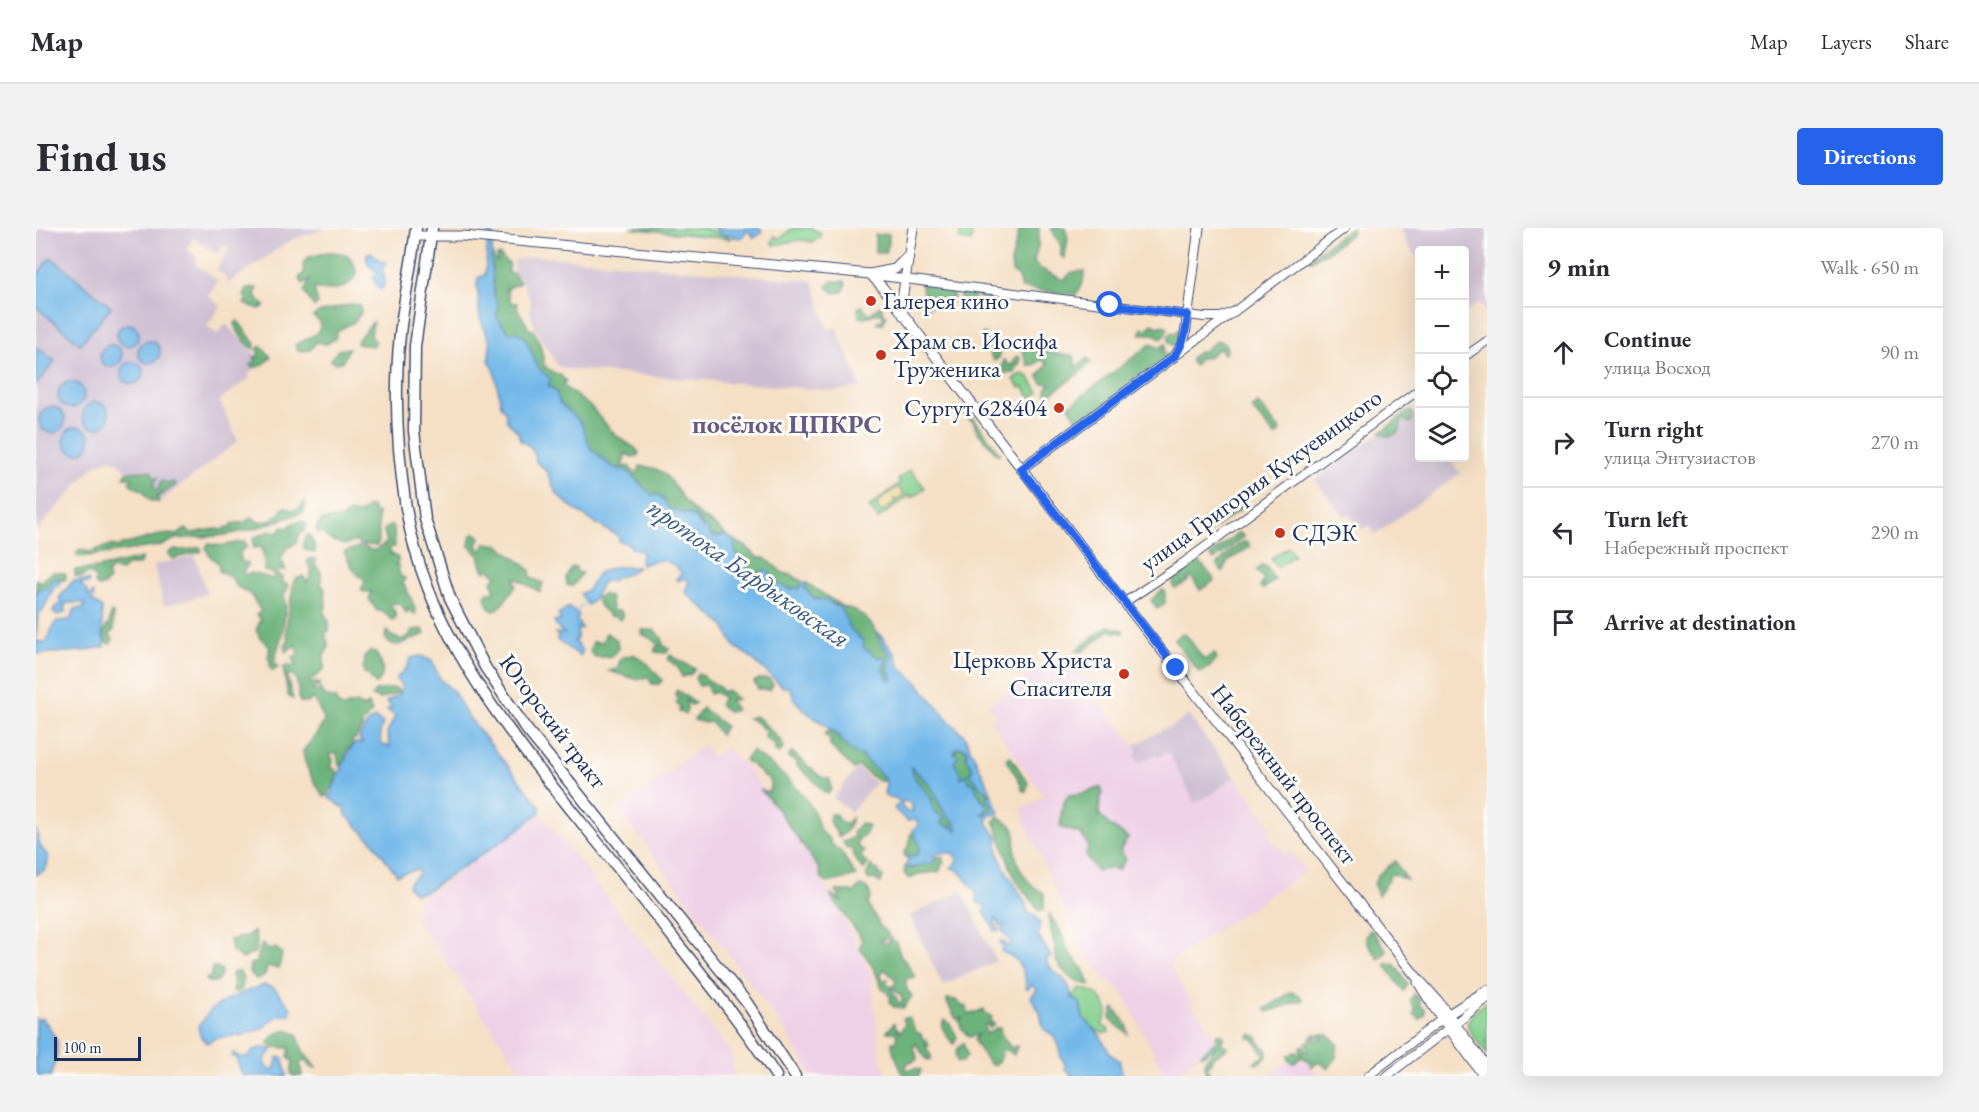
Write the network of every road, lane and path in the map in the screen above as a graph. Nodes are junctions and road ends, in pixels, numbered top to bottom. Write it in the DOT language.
graph roads {
  1 [pos="913,228"];
  2 [pos="1199,228"];
  3 [pos="1345,228"];
  4 [pos="416,232"];
  5 [pos="431,232"];
  6 [pos="909,255"];
  7 [pos="870,274"];
  8 [pos="905,279"];
  9 [pos="1235,311"];
  10 [pos="903,315"];
  11 [pos="1188,315"];
  12 [pos="1487,341"];
  13 [pos="1468,354"];
  14 [pos="1175,356"];
  15 [pos="1415,392"];
  16 [pos="1021,469"];
  17 [pos="1125,602"];
  18 [pos="580,795"];
  19 [pos="568,806"];
  20 [pos="1487,990"];
  21 [pos="1487,998"];
  22 [pos="1446,1017"];
  23 [pos="1453,1026"];
  24 [pos="1487,1066"];
  25 [pos="776,1076"];
  26 [pos="795,1076"];
  27 [pos="1368,1076"];
  28 [pos="1387,1076"];
  29 [pos="1484,1076"];
  1 -- 6 [label="main road"];
  2 -- 11 [label="main road"];
  3 -- 9 [label="street"];
  4 -- 5 [label="main road"];
  4 -- 19 [label="main road, Югорский тракт"];
  5 -- 7 [label="main road"];
  5 -- 18 [label="main road, Югорский тракт"];
  6 -- 7 [label="main road"];
  6 -- 8 [label="main road"];
  7 -- 8 [label="street"];
  7 -- 10 [label="main road, Набережный проспект"];
  8 -- 10 [label="main road"];
  8 -- 11 [label="street"];
  9 -- 11 [label="street"];
  9 -- 14 [label="street"];
  10 -- 16 [label="main road, Набережный проспект"];
  11 -- 14 [label="main road"];
  12 -- 13 [label="street"];
  14 -- 16 [label="main road"];
  15 -- 17 [label="street, улица Григория Кукуевицкого"];
  16 -- 17 [label="main road, Набережный проспект"];
  17 -- 22 [label="main road, Набережный проспект"];
  18 -- 19 [label="main road"];
  18 -- 26 [label="main road, Югорский тракт"];
  19 -- 25 [label="main road, Югорский тракт"];
  20 -- 22 [label="main road"];
  21 -- 23 [label="main road"];
  22 -- 23 [label="main road, Набережный проспект"];
  22 -- 27 [label="street"];
  23 -- 24 [label="main road, Набережный проспект"];
  23 -- 28 [label="street"];
  23 -- 29 [label="main road, Набережный проспект"];
}
